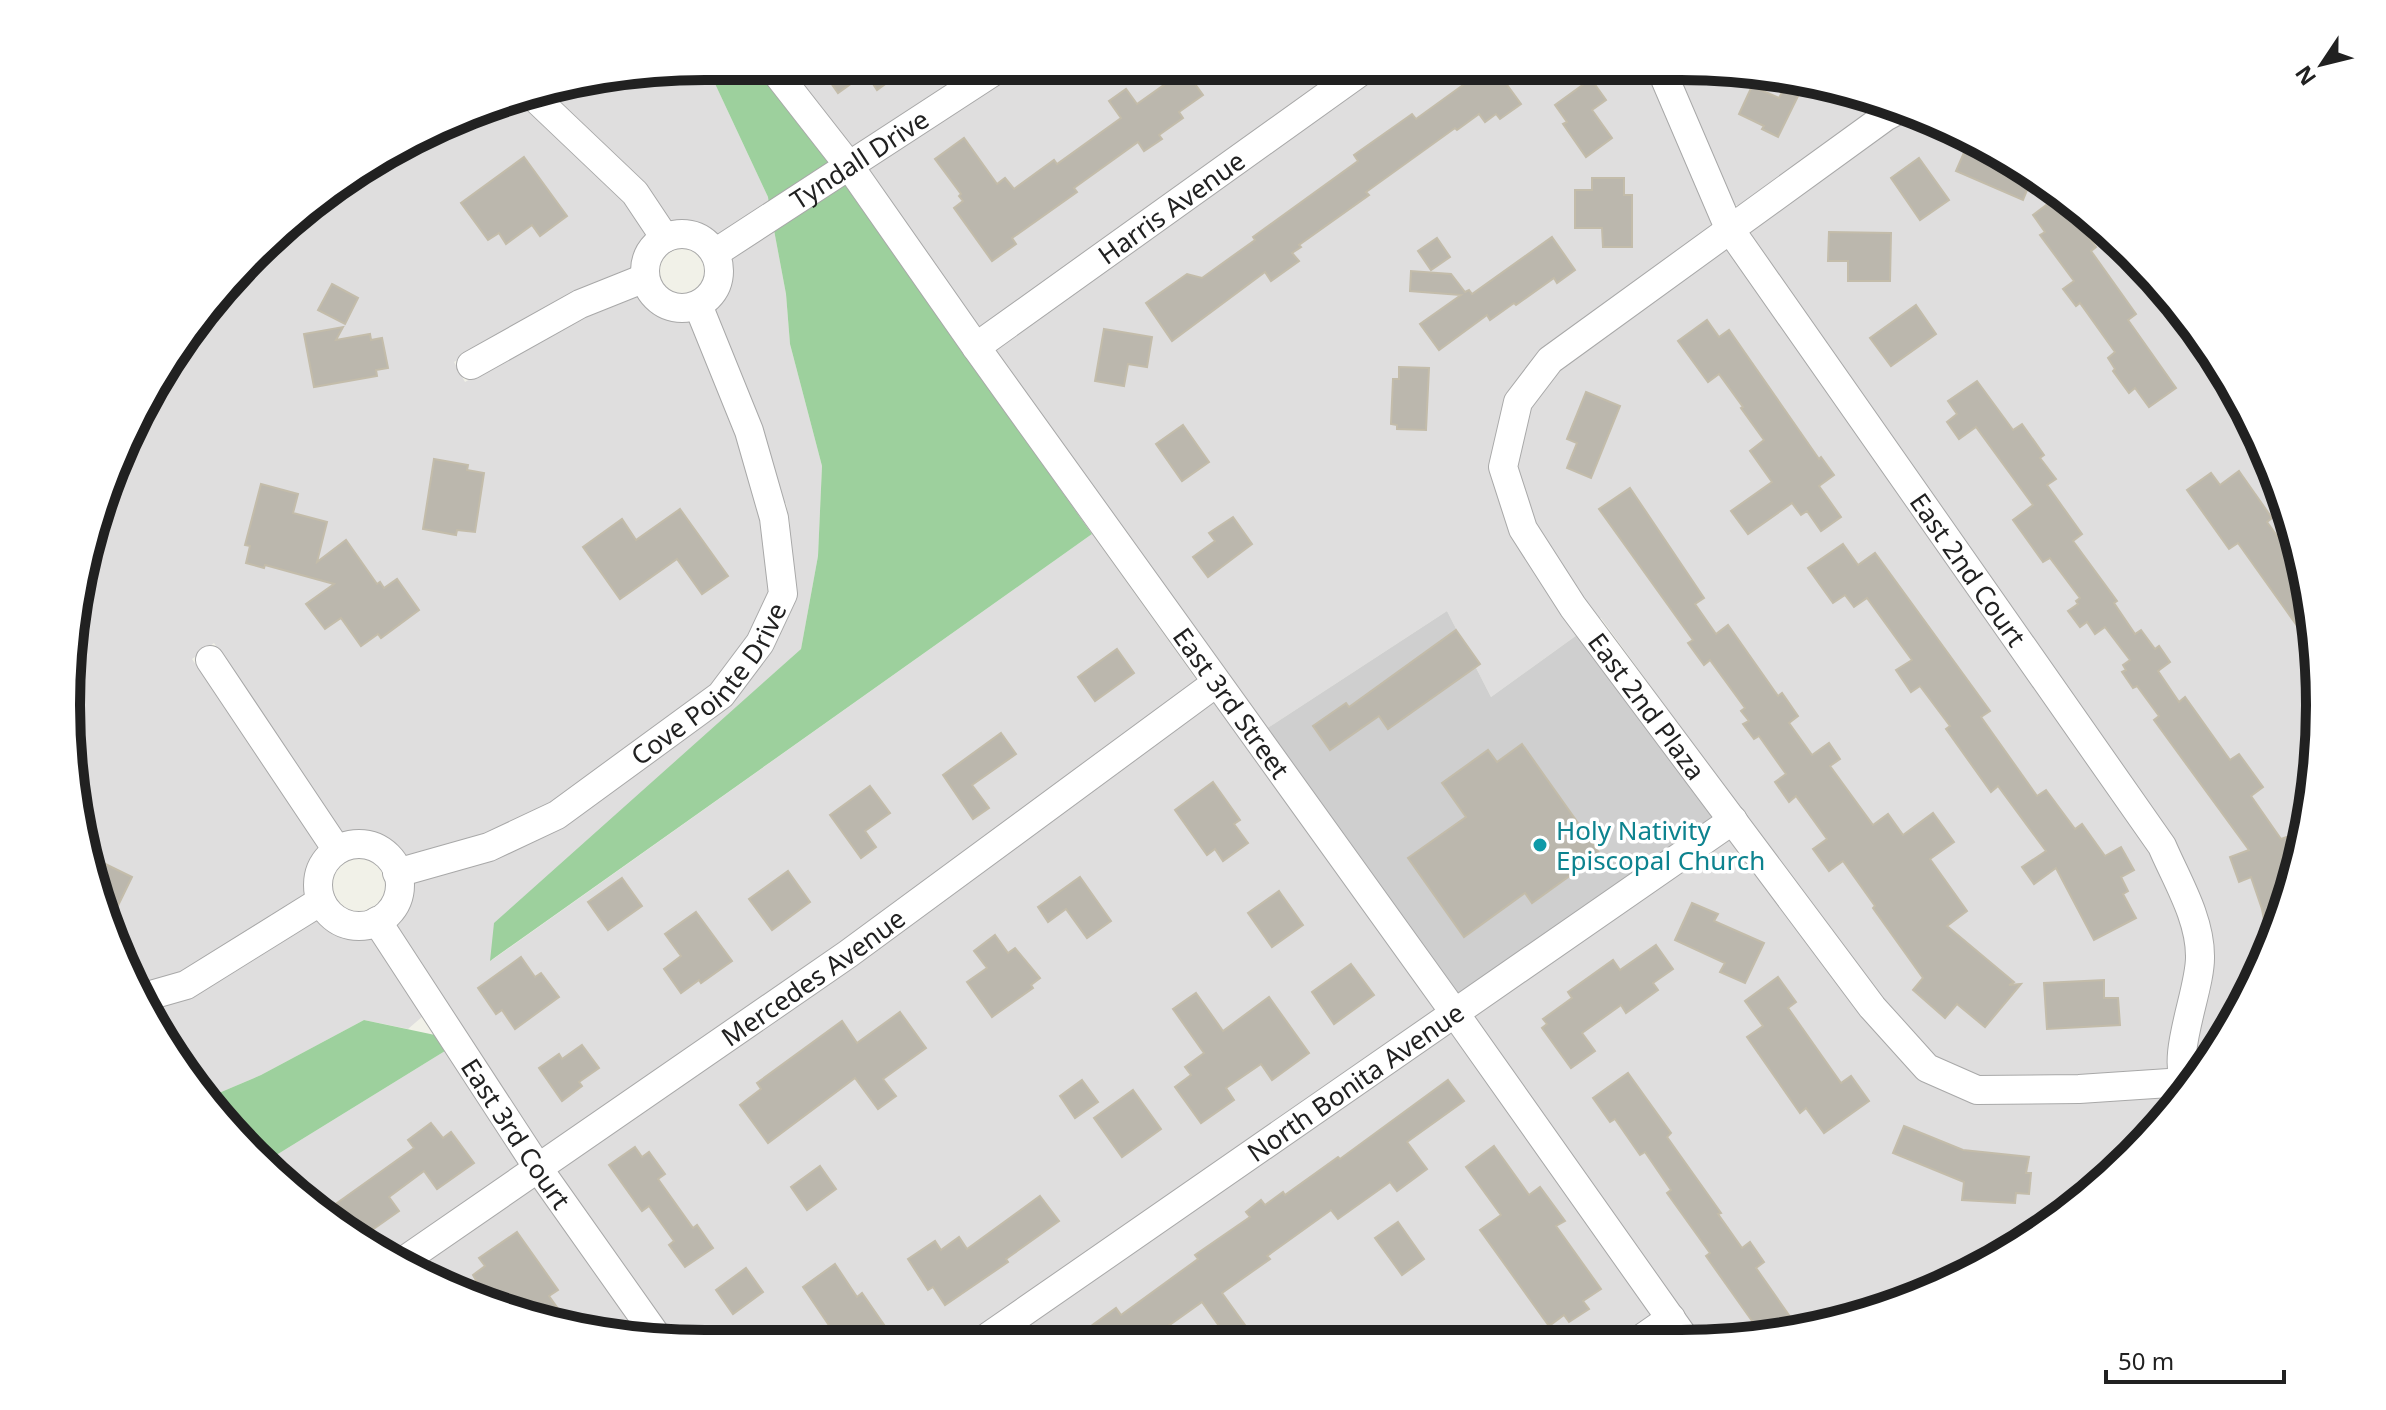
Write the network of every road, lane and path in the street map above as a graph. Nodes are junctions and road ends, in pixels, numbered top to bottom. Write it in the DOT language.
graph roads {
  1 [pos="782,80"];
  2 [pos="981,80"];
  3 [pos="1349,80"];
  4 [pos="1666,80"];
  5 [pos="539,102"];
  6 [pos="1888,115"];
  7 [pos="850,167"];
  8 [pos="1729,228"];
  9 [pos="665,238"];
  10 [pos="715,253"];
  11 [pos="645,278"];
  12 [pos="698,305"];
  13 [pos="976,347"];
  14 [pos="471,365"];
  15 [pos="210,660"];
  16 [pos="1216,683"];
  17 [pos="1733,820"];
  18 [pos="337,850"];
  19 [pos="397,873"];
  20 [pos="321,901"];
  21 [pos="377,921"];
  22 [pos="151,995"];
  23 [pos="1454,1012"];
  24 [pos="2185,1074"];
  25 [pos="2176,1086"];
  26 [pos="538,1168"];
  27 [pos="411,1256"];
  28 [pos="1671,1318"];
  29 [pos="643,1327"];
  30 [pos="998,1330"];
  31 [pos="1654,1330"];
  32 [pos="1679,1330"];
  1 -- 7 [label="street, East 3rd Street"];
  2 -- 7 [label="street, Tyndall Drive"];
  3 -- 13 [label="street, Harris Avenue"];
  4 -- 8 [label="street, East 2nd Court"];
  5 -- 9 [label="street"];
  6 -- 8 [label="street, East 2nd Plaza"];
  7 -- 10 [label="street, Tyndall Drive"];
  7 -- 13 [label="street, East 3rd Street"];
  8 -- 17 [label="street, East 2nd Plaza"];
  8 -- 24 [label="street, East 2nd Court"];
  9 -- 10 [label="street"];
  9 -- 11 [label="street"];
  10 -- 12 [label="street"];
  11 -- 12 [label="street"];
  11 -- 14 [label="street"];
  12 -- 19 [label="street, Cove Pointe Drive"];
  13 -- 16 [label="street, East 3rd Street"];
  15 -- 18 [label="street"];
  16 -- 23 [label="street, East 3rd Street"];
  16 -- 26 [label="street, Mercedes Avenue"];
  17 -- 23 [label="street, North Bonita Avenue"];
  17 -- 25 [label="street, East 2nd Plaza"];
  18 -- 19 [label="street"];
  18 -- 20 [label="street"];
  19 -- 21 [label="street"];
  20 -- 21 [label="street"];
  20 -- 22 [label="street"];
  21 -- 26 [label="street, East 3rd Court"];
  23 -- 28 [label="street, East 3rd Street"];
  23 -- 30 [label="street, North Bonita Avenue"];
  26 -- 27 [label="street, Mercedes Avenue"];
  26 -- 29 [label="street, East 3rd Court"];
  28 -- 31 [label="street"];
  28 -- 32 [label="street, East 3rd Street"];
}
